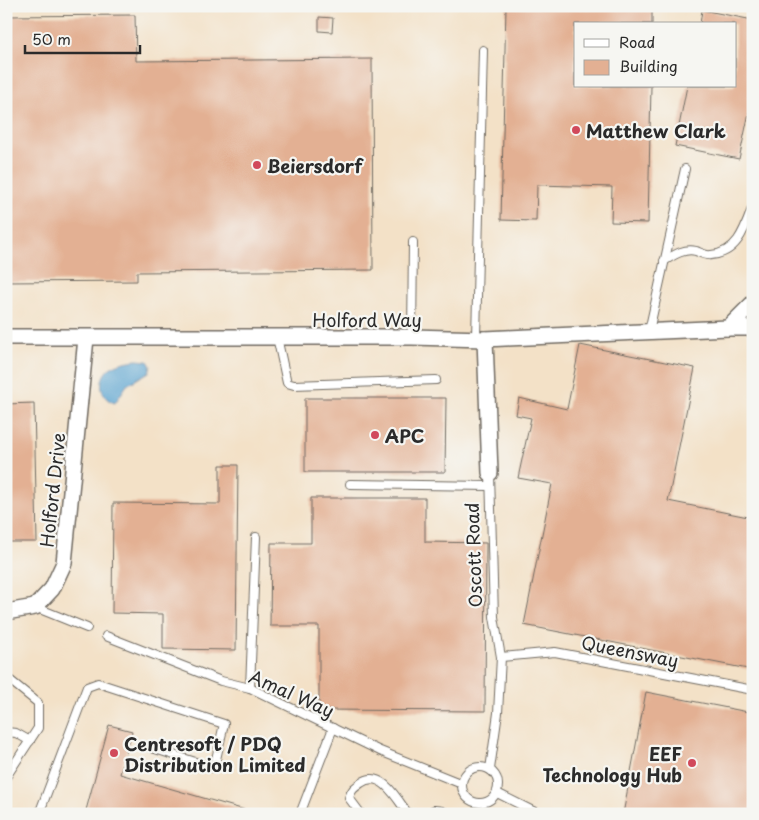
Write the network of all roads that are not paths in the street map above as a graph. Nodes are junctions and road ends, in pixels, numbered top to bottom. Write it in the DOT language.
graph roads {
  1 [pos="483,50"];
  2 [pos="685,168"];
  3 [pos="753,206"];
  4 [pos="413,242"];
  5 [pos="664,261"];
  6 [pos="753,302"];
  7 [pos="728,328"];
  8 [pos="753,328"];
  9 [pos="649,331"];
  10 [pos="6,337"];
  11 [pos="278,337"];
  12 [pos="412,337"];
  13 [pos="86,338"];
  14 [pos="480,338"];
  15 [pos="436,380"];
  16 [pos="490,480"];
  17 [pos="350,484"];
  18 [pos="256,537"];
  19 [pos="35,607"];
  20 [pos="6,612"];
  21 [pos="87,628"];
  22 [pos="106,636"];
  23 [pos="501,657"];
  24 [pos="6,677"];
  25 [pos="250,688"];
  26 [pos="753,690"];
  27 [pos="333,728"];
  28 [pos="6,732"];
  29 [pos="30,741"];
  30 [pos="149,747"];
  31 [pos="490,769"];
  32 [pos="7,774"];
  33 [pos="462,784"];
  34 [pos="497,793"];
  35 [pos="39,814"];
  36 [pos="300,814"];
  37 [pos="361,814"];
  38 [pos="408,814"];
  39 [pos="428,814"];
  40 [pos="448,814"];
  41 [pos="539,814"];
  1 -- 14 [label="lane"];
  2 -- 5 [label="lane"];
  3 -- 5 [label="lane"];
  4 -- 12 [label="lane"];
  5 -- 9 [label="lane"];
  6 -- 7 [label="street"];
  7 -- 8 [label="street, Holford Way"];
  7 -- 9 [label="street, Holford Way"];
  9 -- 14 [label="street, Holford Way"];
  10 -- 13 [label="street, Holford Way"];
  11 -- 12 [label="street, Holford Way"];
  11 -- 13 [label="street, Holford Way"];
  11 -- 15 [label="lane"];
  12 -- 14 [label="street, Holford Way"];
  13 -- 19 [label="street, Holford Drive"];
  14 -- 16 [label="street, Oscott Road"];
  16 -- 17 [label="lane"];
  16 -- 23 [label="lane, Oscott Road"];
  18 -- 25 [label="lane"];
  19 -- 20 [label="street"];
  19 -- 21 [label="lane"];
  22 -- 25 [label="lane, Amal Way"];
  23 -- 26 [label="lane, Queensway"];
  23 -- 31 [label="lane, Oscott Road"];
  24 -- 29 [label="lane"];
  25 -- 27 [label="lane, Amal Way"];
  27 -- 33 [label="lane, Amal Way"];
  27 -- 36 [label="lane"];
  28 -- 29 [label="lane"];
  29 -- 32 [label="lane"];
  30 -- 35 [label="lane"];
  31 -- 33 [label="lane"];
  31 -- 34 [label="lane"];
  33 -- 34 [label="lane"];
  34 -- 41 [label="lane"];
  37 -- 38 [label="lane"];
  39 -- 40 [label="lane"];
}
